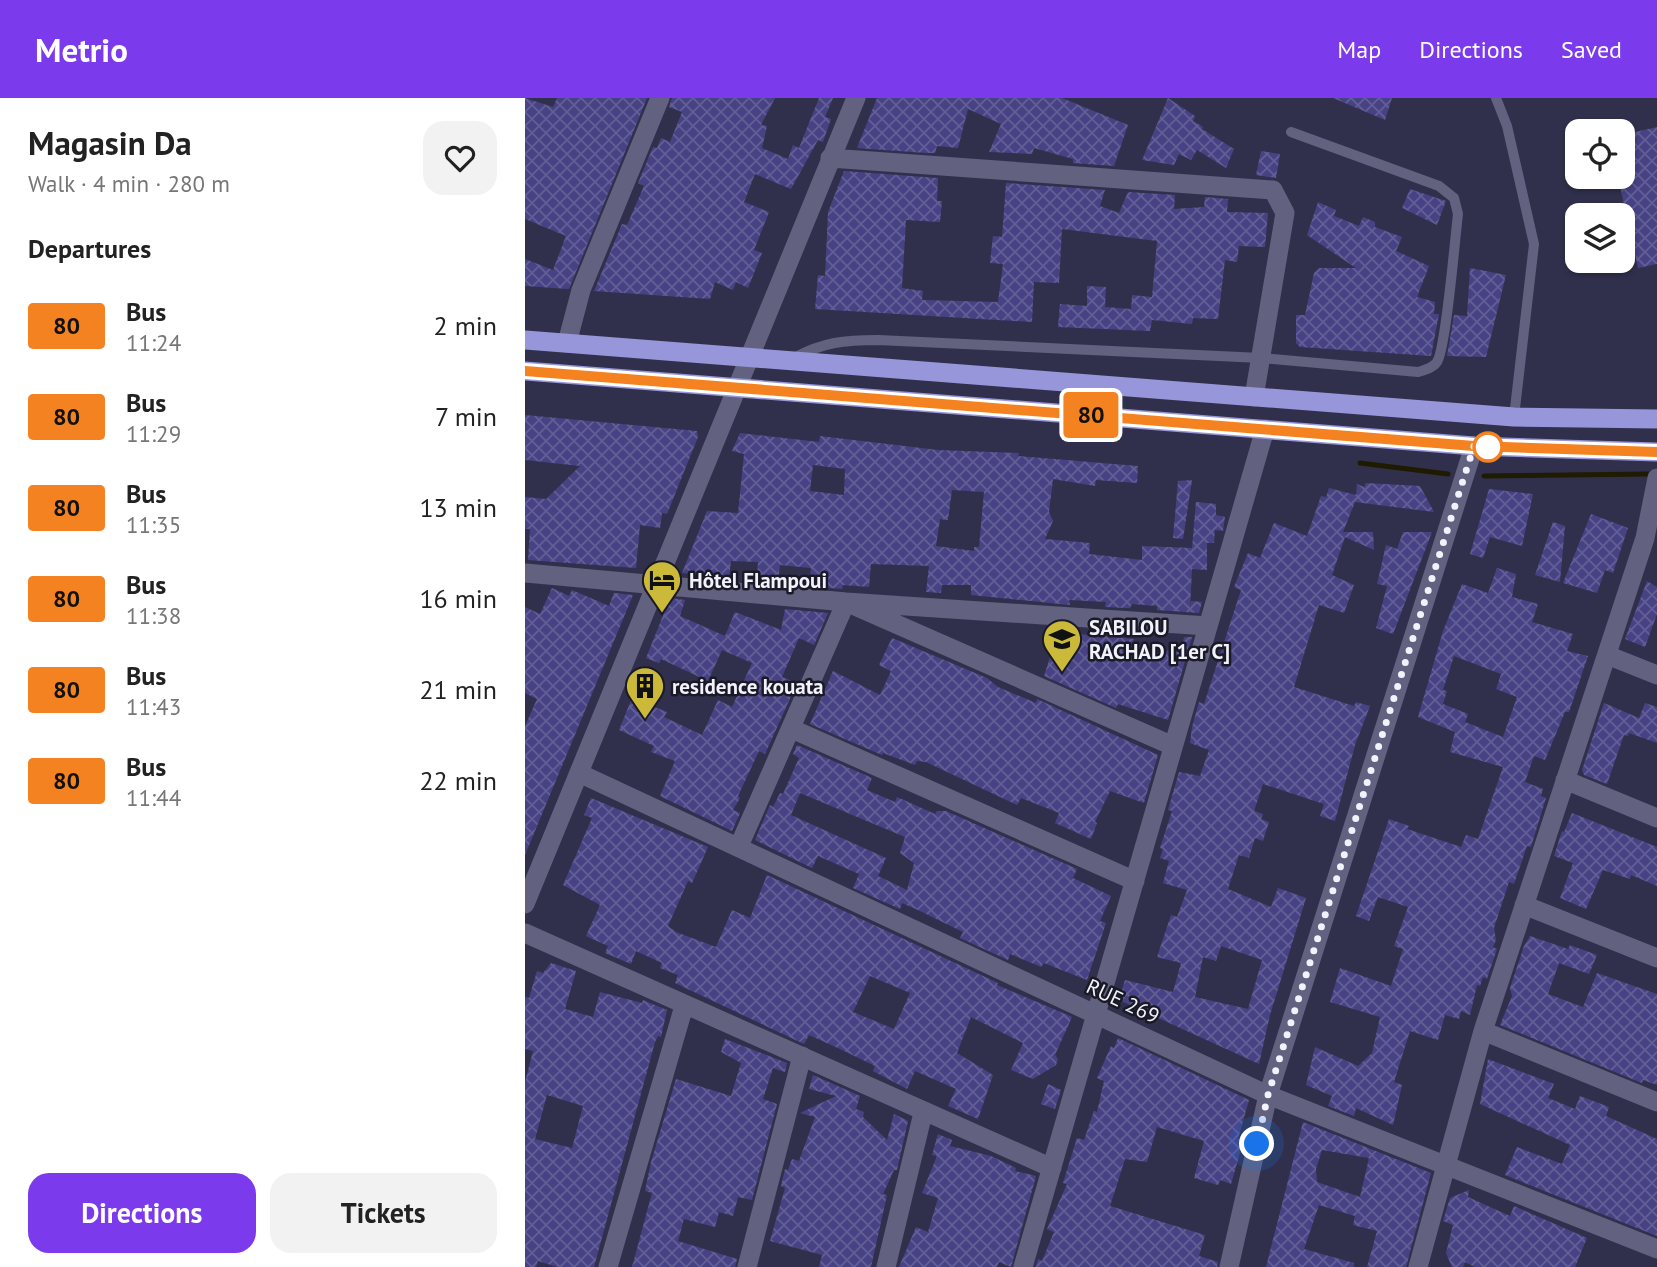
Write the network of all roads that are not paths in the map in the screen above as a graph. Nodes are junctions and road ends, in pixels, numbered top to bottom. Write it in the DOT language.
graph roads {
  1 [pos="660,98"];
  2 [pos="856,98"];
  3 [pos="1496,98"];
  4 [pos="1291,132"];
  5 [pos="830,159"];
  6 [pos="525,340"];
  7 [pos="567,343"];
  8 [pos="748,358"];
  9 [pos="1261,358"];
  10 [pos="787,361"];
  11 [pos="525,370"];
  12 [pos="737,386"];
  13 [pos="1254,397"];
  14 [pos="1514,417"];
  15 [pos="1657,419"];
  16 [pos="1265,429"];
  17 [pos="1474,446"];
  18 [pos="1657,452"];
  19 [pos="1657,478"];
  20 [pos="1651,540"];
  21 [pos="525,573"];
  22 [pos="655,585"];
  23 [pos="845,602"];
  24 [pos="1208,626"];
  25 [pos="1607,655"];
  26 [pos="1657,675"];
  27 [pos="792,729"];
  28 [pos="1173,746"];
  29 [pos="579,773"];
  30 [pos="1566,780"];
  31 [pos="1657,817"];
  32 [pos="739,846"];
  33 [pos="1135,881"];
  34 [pos="525,904"];
  35 [pos="1524,905"];
  36 [pos="525,933"];
  37 [pos="1657,958"];
  38 [pos="684,1006"];
  39 [pos="1096,1014"];
  40 [pos="1483,1031"];
  41 [pos="802,1056"];
  42 [pos="1268,1095"];
  43 [pos="1657,1102"];
  44 [pos="923,1113"];
  45 [pos="1446,1164"];
  46 [pos="1052,1168"];
  47 [pos="1657,1249"];
  48 [pos="608,1267"];
  49 [pos="747,1267"];
  50 [pos="886,1267"];
  51 [pos="1023,1267"];
  52 [pos="1229,1267"];
  53 [pos="1418,1267"];
  1 -- 7 [label="street"];
  2 -- 5 [label="street"];
  3 -- 14 [label="lane"];
  4 -- 9 [label="lane"];
  5 -- 8 [label="street"];
  5 -- 9 [label="street"];
  6 -- 7 [label="highway"];
  7 -- 8 [label="highway"];
  8 -- 10 [label="highway"];
  8 -- 12 [label="street"];
  9 -- 10 [label="lane"];
  9 -- 13 [label="street"];
  10 -- 13 [label="highway"];
  11 -- 12 [label="highway"];
  12 -- 16 [label="highway"];
  12 -- 22 [label="street"];
  13 -- 14 [label="highway"];
  14 -- 15 [label="highway"];
  16 -- 17 [label="highway"];
  16 -- 24 [label="street"];
  17 -- 18 [label="highway"];
  17 -- 42 [label="street"];
  19 -- 20 [label="street"];
  20 -- 25 [label="street"];
  21 -- 22 [label="street"];
  22 -- 23 [label="street"];
  22 -- 29 [label="street"];
  23 -- 24 [label="street"];
  23 -- 27 [label="street"];
  23 -- 28 [label="street"];
  24 -- 28 [label="street"];
  25 -- 26 [label="street"];
  25 -- 30 [label="street"];
  27 -- 32 [label="street"];
  27 -- 33 [label="street"];
  28 -- 33 [label="street"];
  29 -- 32 [label="street, RUE 269"];
  29 -- 34 [label="street"];
  30 -- 31 [label="street"];
  30 -- 35 [label="street"];
  32 -- 39 [label="street, RUE 269"];
  33 -- 39 [label="street"];
  35 -- 37 [label="street"];
  35 -- 40 [label="street"];
  36 -- 38 [label="street"];
  38 -- 41 [label="street"];
  38 -- 48 [label="street"];
  39 -- 42 [label="street, RUE 269"];
  39 -- 46 [label="street"];
  40 -- 43 [label="street"];
  40 -- 45 [label="street"];
  41 -- 44 [label="street"];
  41 -- 49 [label="street"];
  42 -- 45 [label="street, RUE 269"];
  42 -- 52 [label="street"];
  44 -- 46 [label="street"];
  44 -- 50 [label="street"];
  45 -- 47 [label="street, RUE 269"];
  45 -- 53 [label="street"];
  46 -- 51 [label="street"];
}
